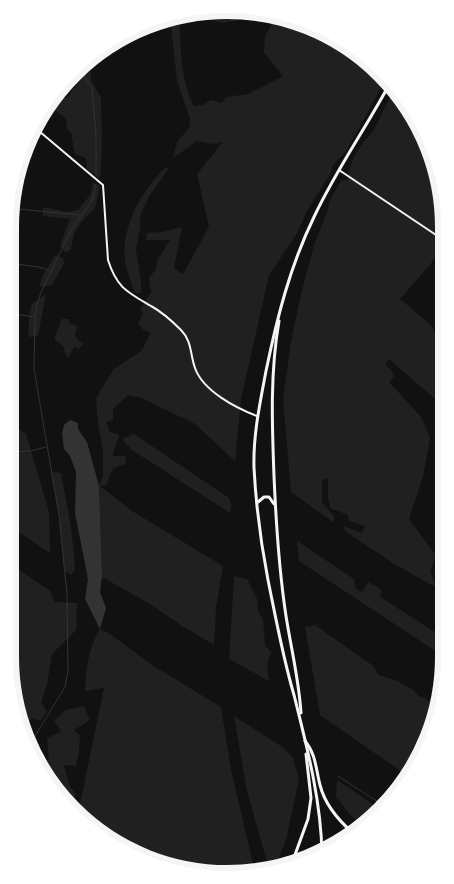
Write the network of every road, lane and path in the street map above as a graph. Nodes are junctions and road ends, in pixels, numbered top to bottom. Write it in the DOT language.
graph roads {
  1 [pos="386,90"];
  2 [pos="39,131"];
  3 [pos="339,170"];
  4 [pos="438,236"];
  5 [pos="283,304"];
  6 [pos="257,416"];
  7 [pos="258,503"];
  8 [pos="276,509"];
  9 [pos="301,720"];
  10 [pos="305,741"];
  11 [pos="348,829"];
  12 [pos="322,845"];
  13 [pos="294,857"];
  1 -- 3 [label="main road"];
  2 -- 6 [label="street"];
  3 -- 4 [label="street"];
  3 -- 5 [label="main road"];
  5 -- 6 [label="main road"];
  5 -- 8 [label="main road"];
  6 -- 7 [label="main road"];
  7 -- 8 [label="main road"];
  7 -- 9 [label="main road"];
  8 -- 9 [label="main road"];
  9 -- 10 [label="main road"];
  10 -- 11 [label="main road"];
  10 -- 12 [label="main road"];
  10 -- 13 [label="main road"];
}
